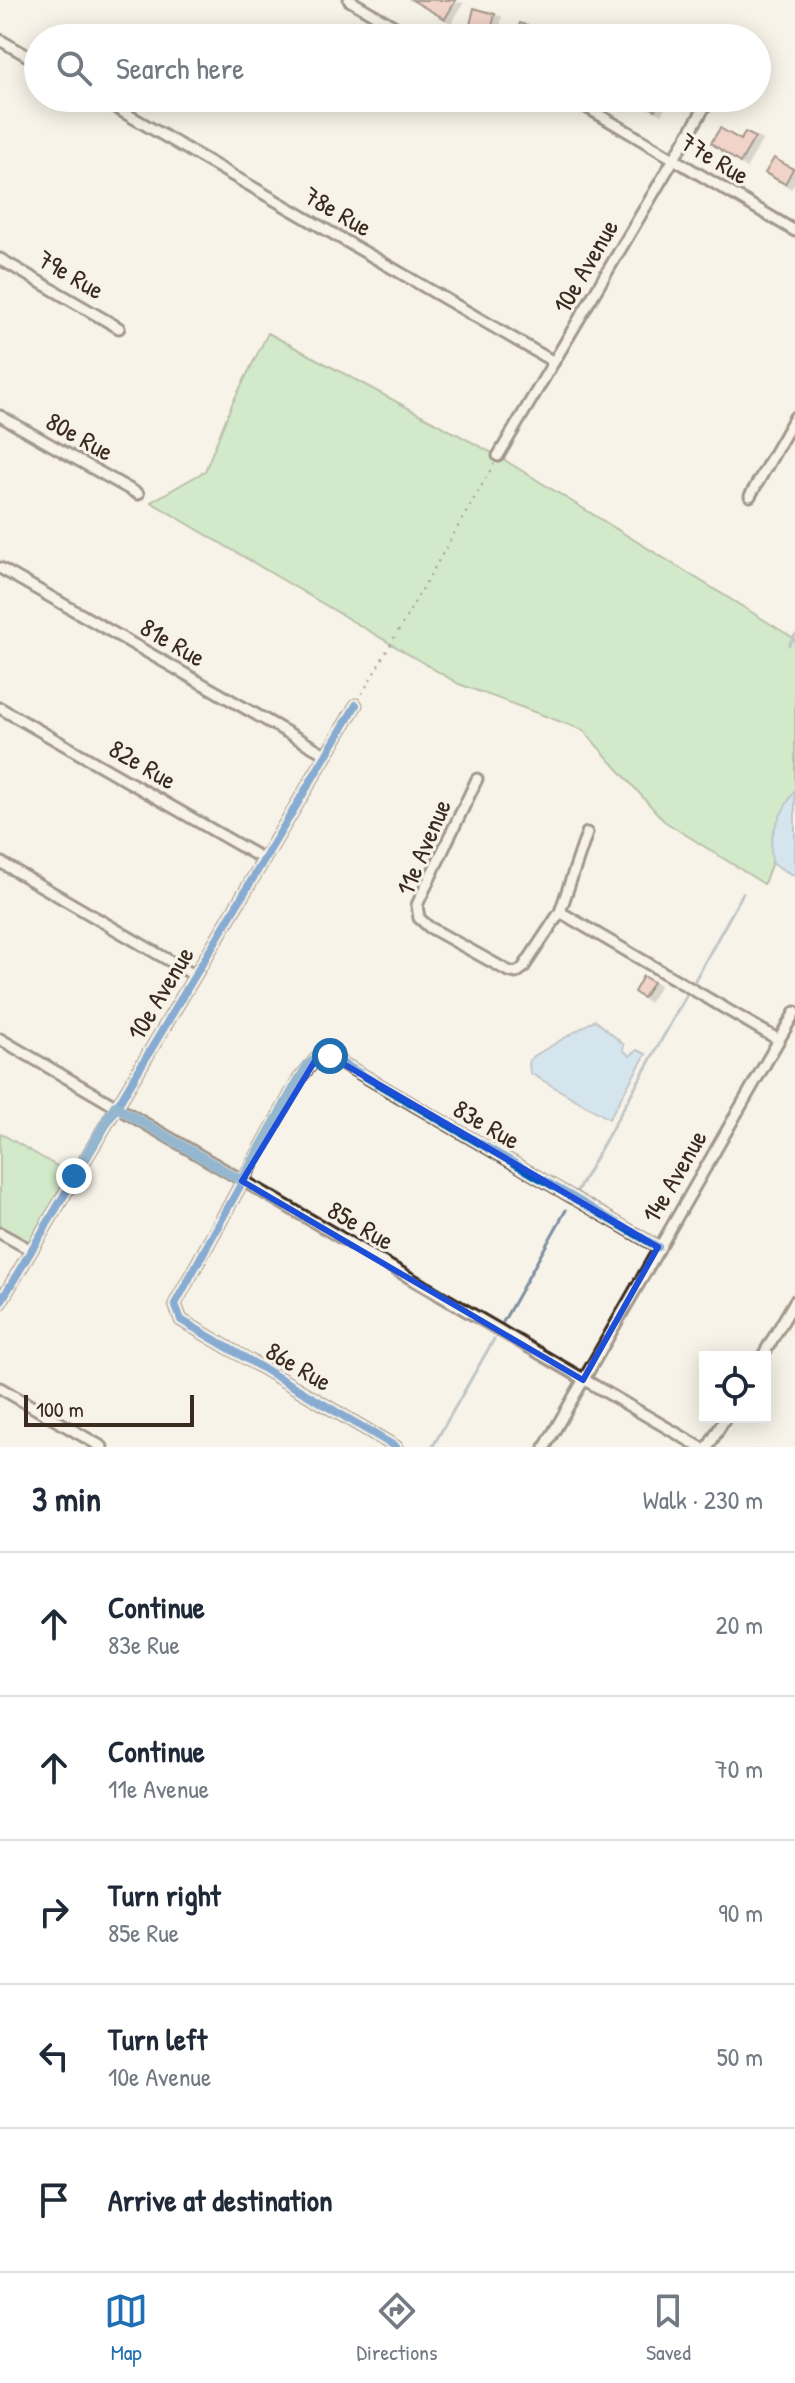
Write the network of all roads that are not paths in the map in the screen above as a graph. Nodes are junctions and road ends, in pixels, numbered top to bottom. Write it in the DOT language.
graph roads {
  1 [pos="349,0"];
  2 [pos="390,24"];
  3 [pos="0,40"];
  4 [pos="24,54"];
  5 [pos="123,112"];
  6 [pos="594,112"];
  7 [pos="702,112"];
  8 [pos="673,159"];
  9 [pos="795,231"];
  10 [pos="0,259"];
  11 [pos="119,328"];
  12 [pos="554,362"];
  13 [pos="0,416"];
  14 [pos="795,417"];
  15 [pos="498,456"];
  16 [pos="138,494"];
  17 [pos="750,496"];
  18 [pos="0,568"];
  19 [pos="356,705"];
  20 [pos="0,708"];
  21 [pos="325,754"];
  22 [pos="477,779"];
  23 [pos="587,833"];
  24 [pos="263,859"];
  25 [pos="0,862"];
  26 [pos="560,912"];
  27 [pos="194,975"];
  28 [pos="795,1012"];
  29 [pos="0,1039"];
  30 [pos="779,1040"];
  31 [pos="115,1106"];
  32 [pos="242,1181"];
  33 [pos="0,1233"];
  34 [pos="658,1247"];
  35 [pos="31,1250"];
  36 [pos="795,1301"];
  37 [pos="0,1303"];
  38 [pos="766,1351"];
  39 [pos="583,1380"];
  40 [pos="0,1388"];
  41 [pos="722,1423"];
  42 [pos="102,1447"];
  43 [pos="396,1447"];
  44 [pos="545,1447"];
  45 [pos="700,1447"];
  46 [pos="708,1447"];
  1 -- 2 [label="street"];
  3 -- 4 [label="street"];
  5 -- 12 [label="street, 78e Rue"];
  6 -- 8 [label="street, 77e Rue"];
  7 -- 8 [label="street, 10e Avenue"];
  8 -- 9 [label="street, 77e Rue"];
  8 -- 12 [label="street, 10e Avenue"];
  10 -- 11 [label="street, 79e Rue"];
  12 -- 15 [label="street, 10e Avenue"];
  13 -- 16 [label="street, 80e Rue"];
  14 -- 17 [label="street"];
  18 -- 21 [label="street, 81e Rue"];
  19 -- 21 [label="street, 10e Avenue"];
  20 -- 24 [label="street, 82e Rue"];
  21 -- 24 [label="street, 10e Avenue"];
  22 -- 26 [label="street, 11e Avenue"];
  23 -- 26 [label="street"];
  24 -- 27 [label="street, 10e Avenue"];
  25 -- 27 [label="street"];
  26 -- 30 [label="street"];
  27 -- 31 [label="street, 10e Avenue"];
  28 -- 30 [label="street, 14e Avenue"];
  29 -- 31 [label="street, 85e Rue"];
  30 -- 34 [label="street, 14e Avenue"];
  31 -- 32 [label="street, 85e Rue"];
  31 -- 35 [label="street, 10e Avenue"];
  32 -- 34 [label="street, 83e Rue"];
  32 -- 39 [label="street, 85e Rue"];
  32 -- 43 [label="street, 86e Rue"];
  33 -- 35 [label="street"];
  34 -- 39 [label="street, 14e Avenue"];
  35 -- 37 [label="street, 10e Avenue"];
  36 -- 38 [label="street"];
  39 -- 44 [label="street, 14e Avenue"];
  39 -- 45 [label="street, 85e Rue"];
  40 -- 42 [label="street"];
  41 -- 46 [label="street"];
}
